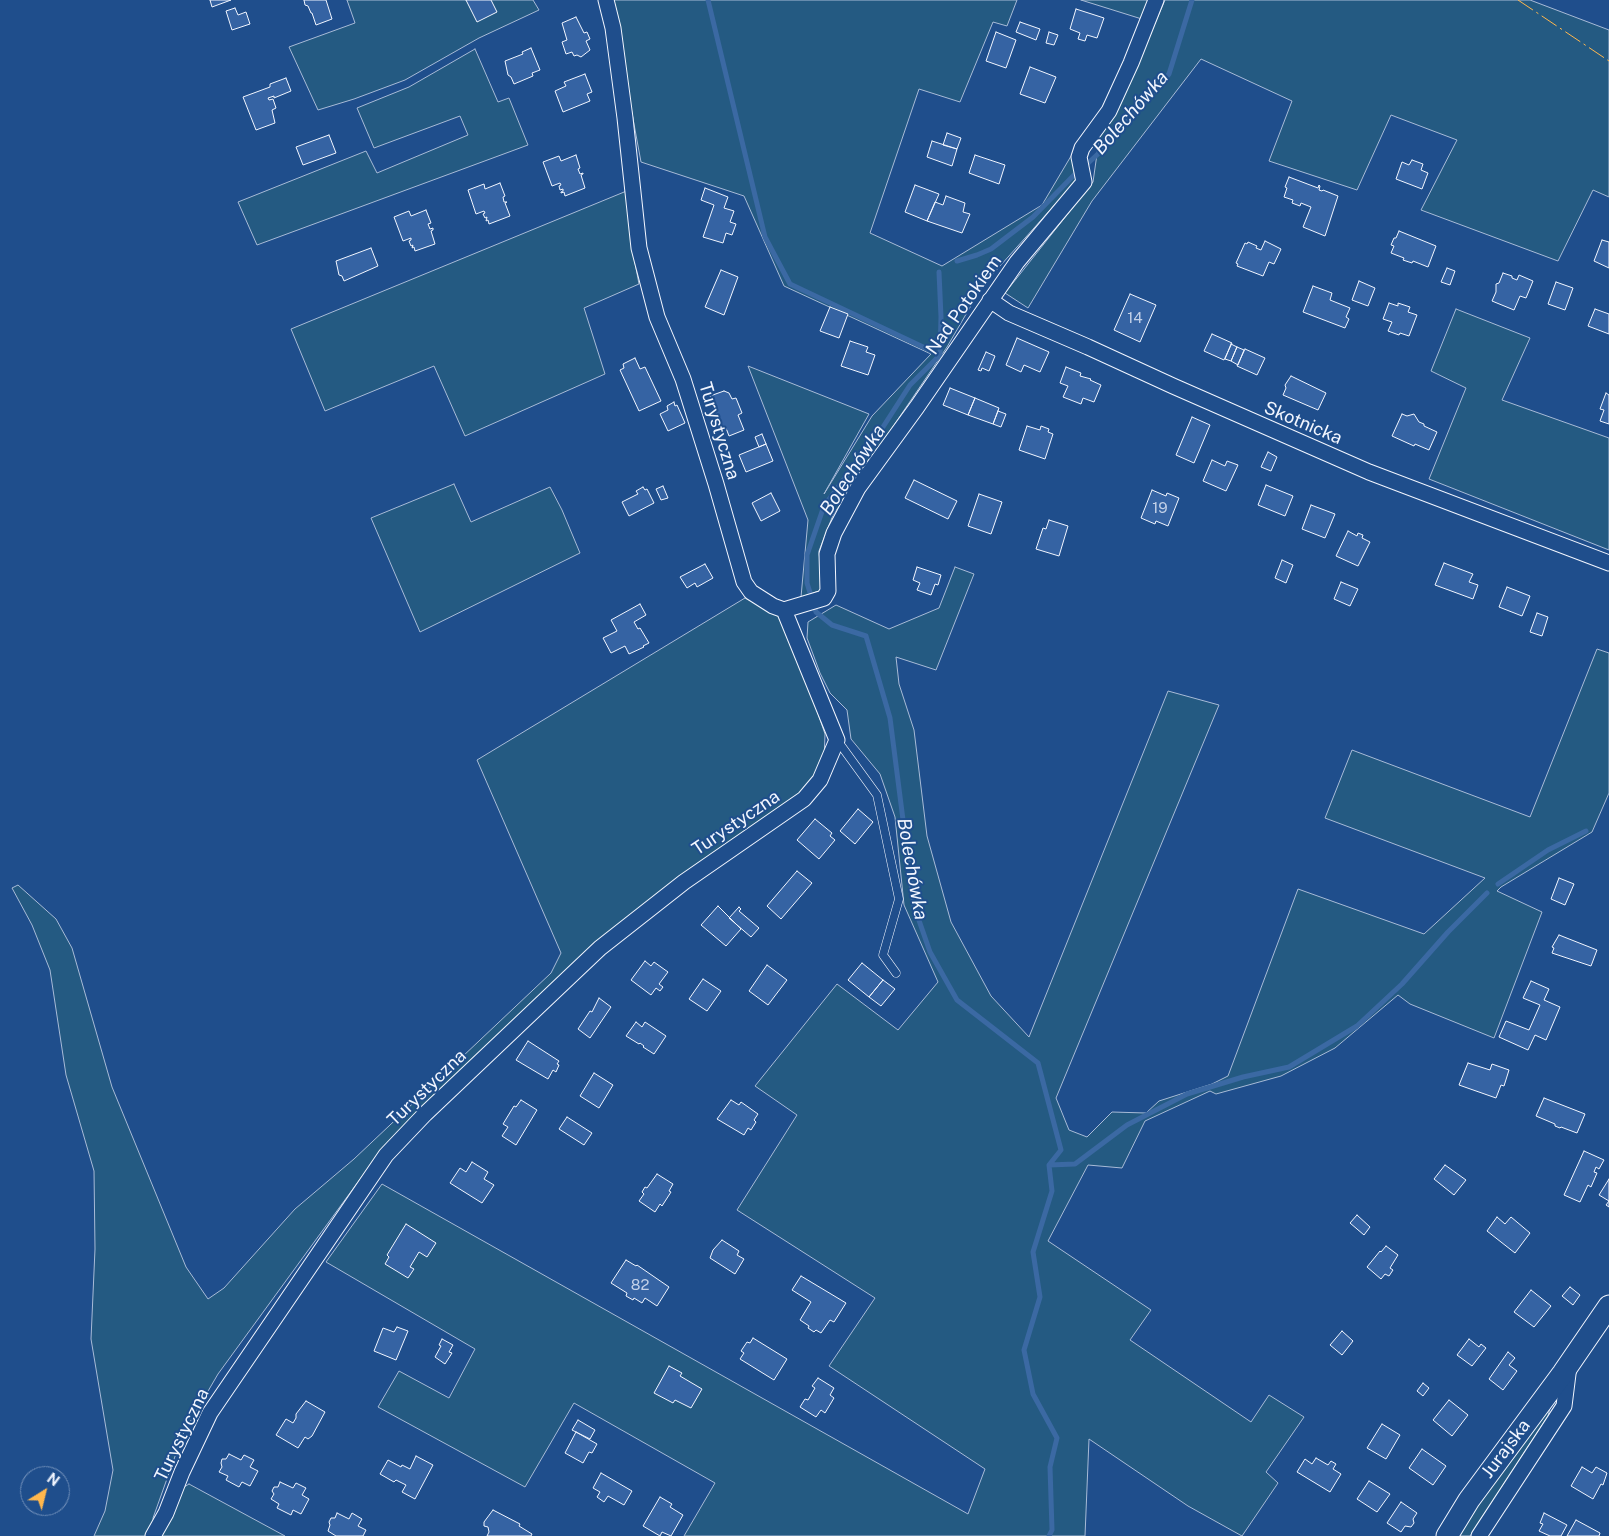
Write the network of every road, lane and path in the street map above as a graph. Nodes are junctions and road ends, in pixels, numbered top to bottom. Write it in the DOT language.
graph roads {
  1 [pos="606,0"];
  2 [pos="1156,0"];
  3 [pos="990,300"];
  4 [pos="1609,563"];
  5 [pos="784,610"];
  6 [pos="837,740"];
  7 [pos="896,973"];
  8 [pos="1609,1306"];
  9 [pos="1569,1364"];
  10 [pos="152,1536"];
  11 [pos="1447,1536"];
  12 [pos="1479,1536"];
  1 -- 5 [label="street, Turystyczna"];
  2 -- 3 [label="street, Nad Potokiem"];
  3 -- 4 [label="street, Skotnicka"];
  3 -- 5 [label="street, Nad Potokiem"];
  5 -- 6 [label="street"];
  6 -- 7 [label="lane"];
  6 -- 10 [label="street, Turystyczna"];
  8 -- 9 [label="street, Jurajska"];
  9 -- 11 [label="street, Jurajska"];
  9 -- 12 [label="street, Jurajska"];
}
